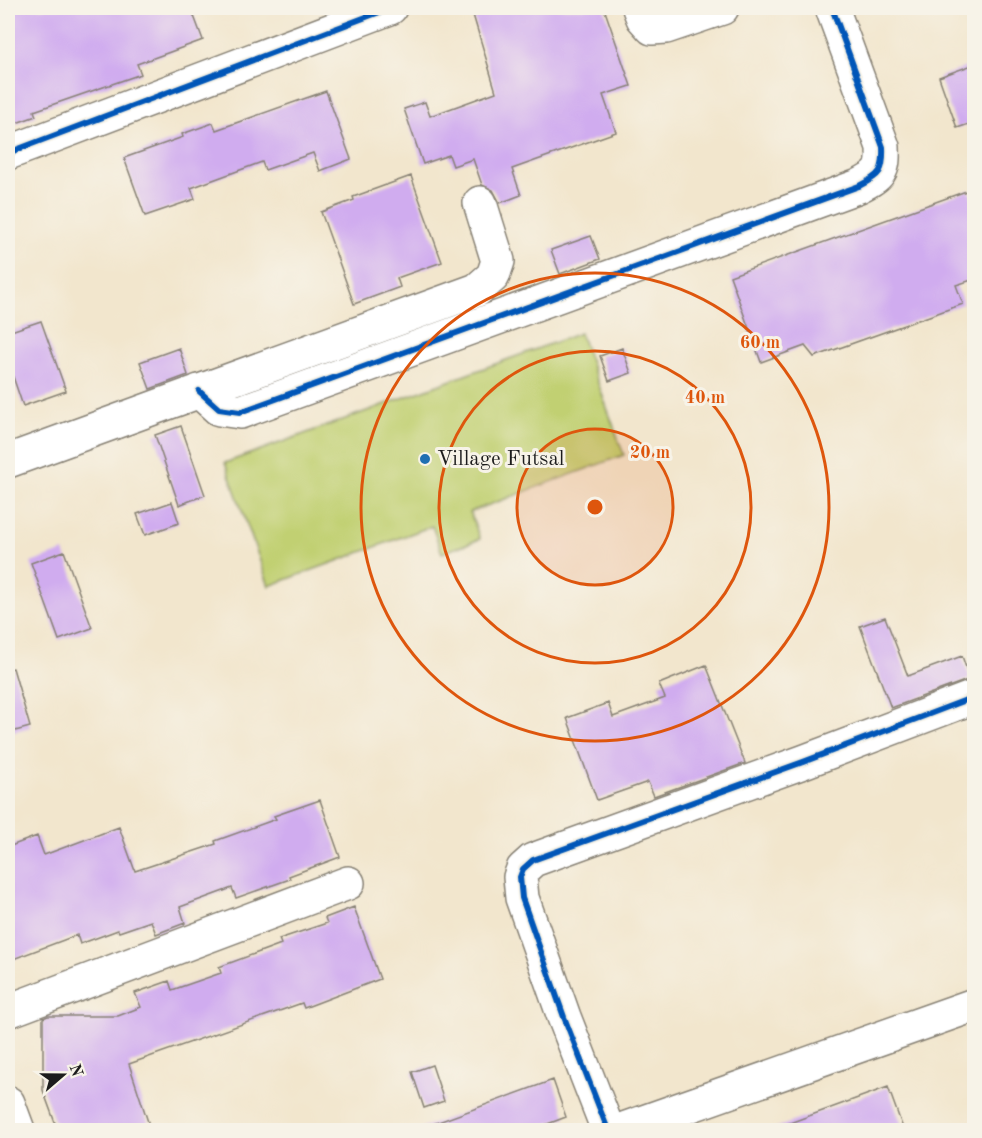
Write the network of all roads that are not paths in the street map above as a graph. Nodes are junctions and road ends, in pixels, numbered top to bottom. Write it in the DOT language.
graph roads {
  1 [pos="390,8"];
  2 [pos="639,8"];
  3 [pos="722,8"];
  4 [pos="832,8"];
  5 [pos="8,153"];
  6 [pos="480,203"];
  7 [pos="199,391"];
  8 [pos="8,461"];
  9 [pos="975,698"];
  10 [pos="348,883"];
  11 [pos="975,1005"];
  12 [pos="8,1011"];
  13 [pos="8,1103"];
  14 [pos="18,1131"];
  15 [pos="608,1131"];
  16 [pos="621,1131"];
  1 -- 5 [label="street"];
  2 -- 3 [label="street"];
  4 -- 7 [label="street"];
  6 -- 7 [label="street"];
  7 -- 8 [label="street"];
  9 -- 15 [label="street"];
  10 -- 12 [label="street"];
  11 -- 16 [label="street"];
  13 -- 14 [label="street"];
}
